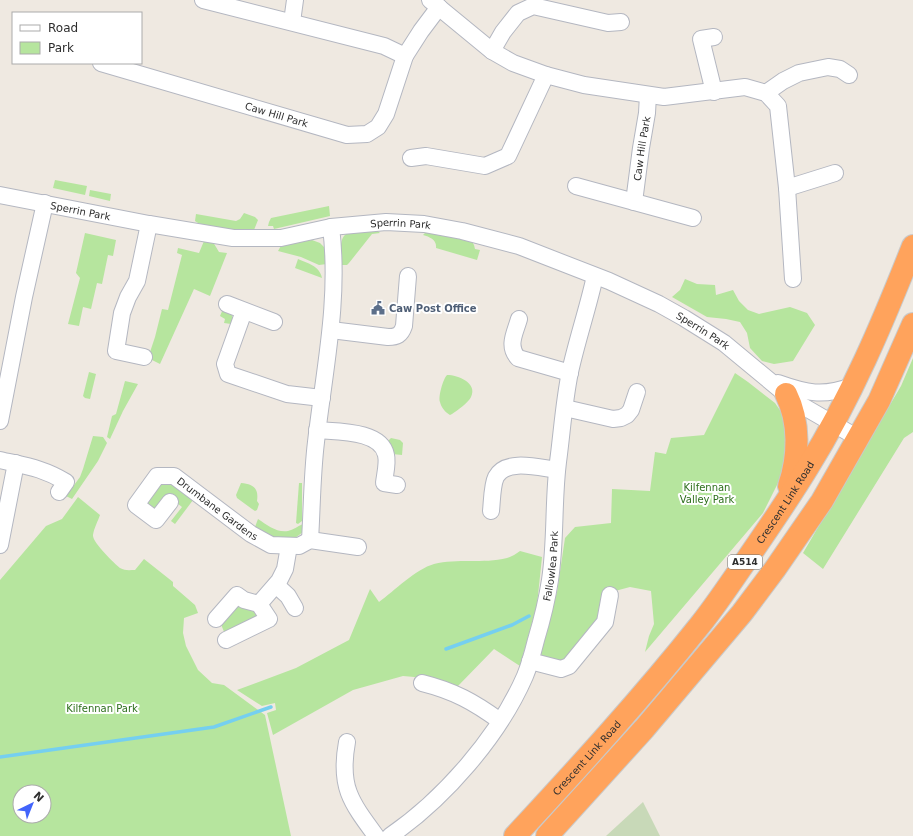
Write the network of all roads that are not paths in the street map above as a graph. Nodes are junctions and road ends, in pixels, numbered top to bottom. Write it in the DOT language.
graph roads {
  1 [pos="203,0"];
  2 [pos="295,0"];
  3 [pos="435,3"];
  4 [pos="292,22"];
  5 [pos="621,22"];
  6 [pos="714,37"];
  7 [pos="492,51"];
  8 [pos="405,56"];
  9 [pos="104,64"];
  10 [pos="546,75"];
  11 [pos="849,75"];
  12 [pos="714,92"];
  13 [pos="766,93"];
  14 [pos="648,95"];
  15 [pos="411,158"];
  16 [pos="835,173"];
  17 [pos="576,186"];
  18 [pos="786,188"];
  19 [pos="0,195"];
  20 [pos="634,202"];
  21 [pos="45,203"];
  22 [pos="693,218"];
  23 [pos="149,224"];
  24 [pos="331,227"];
  25 [pos="913,246"];
  26 [pos="408,276"];
  27 [pos="595,276"];
  28 [pos="793,279"];
  29 [pos="227,304"];
  30 [pos="244,311"];
  31 [pos="519,319"];
  32 [pos="274,322"];
  33 [pos="913,324"];
  34 [pos="331,330"];
  35 [pos="144,357"];
  36 [pos="570,373"];
  37 [pos="769,380"];
  38 [pos="3,385"];
  39 [pos="852,386"];
  40 [pos="637,392"];
  41 [pos="786,394"];
  42 [pos="322,398"];
  43 [pos="565,408"];
  44 [pos="0,421"];
  45 [pos="832,423"];
  46 [pos="317,430"];
  47 [pos="858,438"];
  48 [pos="0,460"];
  49 [pos="16,463"];
  50 [pos="557,470"];
  51 [pos="397,485"];
  52 [pos="59,492"];
  53 [pos="170,502"];
  54 [pos="782,506"];
  55 [pos="491,511"];
  56 [pos="310,540"];
  57 [pos="0,545"];
  58 [pos="289,546"];
  59 [pos="358,547"];
  60 [pos="276,585"];
  61 [pos="610,595"];
  62 [pos="259,604"];
  63 [pos="295,608"];
  64 [pos="216,619"];
  65 [pos="226,640"];
  66 [pos="530,661"];
  67 [pos="422,683"];
  68 [pos="500,721"];
  69 [pos="347,742"];
  70 [pos="376,836"];
  71 [pos="390,836"];
  72 [pos="515,836"];
  73 [pos="547,836"];
  1 -- 4 [label="street"];
  2 -- 4 [label="street"];
  3 -- 7 [label="street, Caw Hill Park"];
  3 -- 8 [label="street, Caw Hill Park"];
  4 -- 8 [label="street"];
  5 -- 7 [label="street"];
  6 -- 12 [label="street"];
  7 -- 10 [label="street, Caw Hill Park"];
  8 -- 9 [label="street, Caw Hill Park"];
  10 -- 14 [label="street, Caw Hill Park"];
  10 -- 15 [label="street"];
  11 -- 13 [label="street"];
  12 -- 13 [label="street, Caw Hill Park"];
  12 -- 14 [label="street, Caw Hill Park"];
  13 -- 18 [label="street"];
  14 -- 20 [label="street, Caw Hill Park"];
  16 -- 18 [label="street"];
  17 -- 20 [label="street"];
  18 -- 28 [label="street"];
  19 -- 21 [label="street, Sperrin Park"];
  20 -- 22 [label="street"];
  21 -- 23 [label="street, Sperrin Park"];
  21 -- 38 [label="street"];
  23 -- 24 [label="street, Sperrin Park"];
  23 -- 35 [label="street"];
  24 -- 27 [label="street, Sperrin Park"];
  24 -- 34 [label="street"];
  25 -- 39 [label="highway, Crescent Link Road / A514"];
  26 -- 34 [label="street"];
  27 -- 36 [label="street, Fallowlea Park"];
  27 -- 37 [label="street, Sperrin Park"];
  29 -- 30 [label="street"];
  30 -- 32 [label="street"];
  30 -- 42 [label="street"];
  31 -- 36 [label="street"];
  33 -- 47 [label="highway, A514"];
  34 -- 42 [label="street"];
  36 -- 43 [label="street, Fallowlea Park"];
  37 -- 39 [label="street, Sperrin Park"];
  37 -- 41 [label="street, Sperrin Park"];
  38 -- 44 [label="street"];
  39 -- 45 [label="highway, Crescent Link Road / A514"];
  40 -- 43 [label="street"];
  41 -- 45 [label="street, Sperrin Park"];
  41 -- 54 [label="highway"];
  42 -- 46 [label="street"];
  43 -- 50 [label="street, Fallowlea Park"];
  45 -- 47 [label="street, Sperrin Park"];
  45 -- 54 [label="highway, Crescent Link Road / A514"];
  46 -- 51 [label="street"];
  46 -- 56 [label="street"];
  47 -- 73 [label="highway, A514"];
  48 -- 49 [label="street"];
  49 -- 52 [label="street"];
  49 -- 57 [label="street"];
  50 -- 55 [label="street"];
  50 -- 66 [label="street, Fallowlea Park"];
  53 -- 58 [label="street, Drumbane Gardens"];
  54 -- 72 [label="highway, Crescent Link Road / A514"];
  56 -- 58 [label="street, Drumbane Gardens"];
  56 -- 59 [label="street, Drumbane Gardens"];
  58 -- 60 [label="street"];
  60 -- 62 [label="street"];
  60 -- 63 [label="street"];
  61 -- 66 [label="street"];
  62 -- 64 [label="street"];
  62 -- 65 [label="street"];
  66 -- 68 [label="street, Fallowlea Park"];
  67 -- 68 [label="street"];
  68 -- 71 [label="street, Fallowlea Park"];
  69 -- 70 [label="street"];
}
